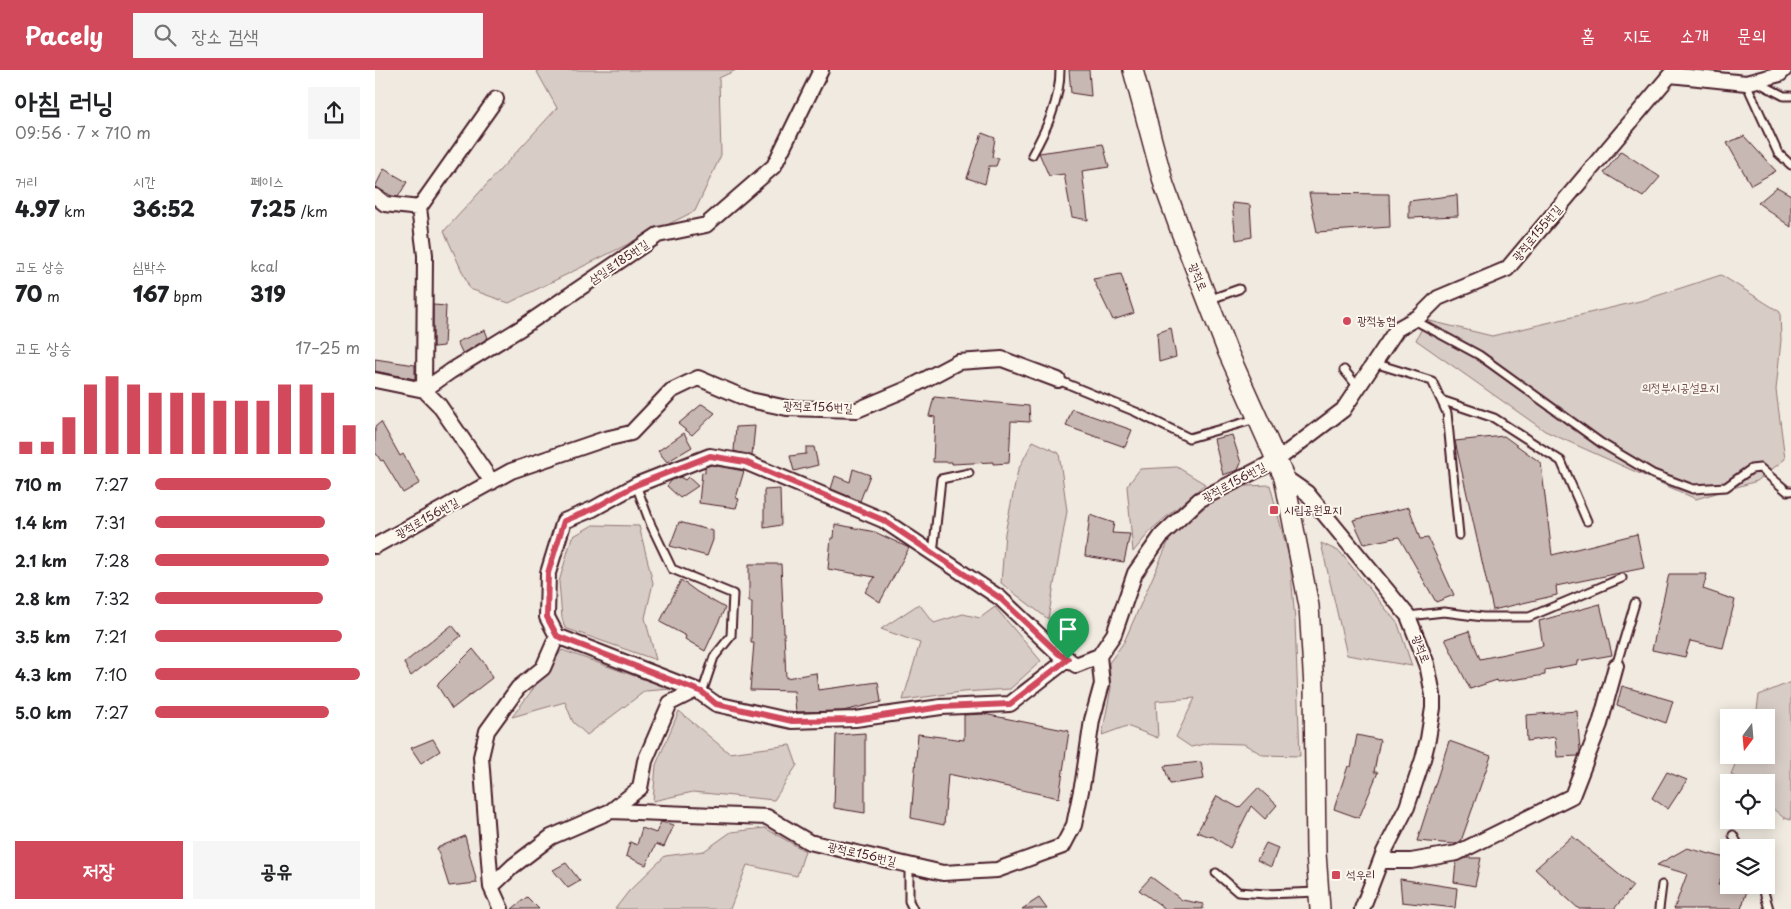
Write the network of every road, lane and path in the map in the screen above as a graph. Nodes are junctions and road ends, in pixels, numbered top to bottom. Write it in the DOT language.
graph roads {
  1 [pos="821,70"];
  2 [pos="1059,70"];
  3 [pos="1133,70"];
  4 [pos="1784,70"];
  5 [pos="1749,82"];
  6 [pos="1791,96"];
  7 [pos="496,99"];
  8 [pos="1032,154"];
  9 [pos="1791,166"];
  10 [pos="375,196"];
  11 [pos="419,208"];
  12 [pos="1239,289"];
  13 [pos="1207,300"];
  14 [pos="1413,320"];
  15 [pos="1373,363"];
  16 [pos="1344,370"];
  17 [pos="375,380"];
  18 [pos="1059,380"];
  19 [pos="1358,387"];
  20 [pos="424,390"];
  21 [pos="1441,400"];
  22 [pos="1258,418"];
  23 [pos="1277,460"];
  24 [pos="969,473"];
  25 [pos="1284,477"];
  26 [pos="492,482"];
  27 [pos="636,485"];
  28 [pos="1791,491"];
  29 [pos="1587,521"];
  30 [pos="1459,535"];
  31 [pos="375,546"];
  32 [pos="933,554"];
  33 [pos="1622,578"];
  34 [pos="1635,603"];
  35 [pos="1408,616"];
  36 [pos="557,636"];
  37 [pos="1099,656"];
  38 [pos="1068,659"];
  39 [pos="1616,666"];
  40 [pos="699,691"];
  41 [pos="640,788"];
  42 [pos="611,811"];
  43 [pos="640,812"];
  44 [pos="1733,835"];
  45 [pos="1735,839"];
  46 [pos="1381,861"];
  47 [pos="909,865"];
  48 [pos="1216,873"];
  49 [pos="1662,885"];
  50 [pos="491,887"];
  51 [pos="1765,894"];
  52 [pos="1319,901"];
  53 [pos="501,909"];
  54 [pos="913,909"];
  55 [pos="1362,909"];
  56 [pos="1659,909"];
  57 [pos="1769,909"];
  1 -- 20 [label="street, 삼일로185번길"];
  2 -- 8 [label="lane"];
  3 -- 13 [label="main road, 광적로"];
  4 -- 5 [label="street, 광적로155번길"];
  5 -- 6 [label="lane"];
  5 -- 9 [label="lane"];
  5 -- 14 [label="street, 광적로155번길"];
  7 -- 11 [label="street"];
  10 -- 11 [label="street"];
  11 -- 20 [label="street"];
  12 -- 13 [label="lane"];
  13 -- 22 [label="main road, 광적로"];
  14 -- 15 [label="street, 광적로155번길"];
  14 -- 28 [label="lane"];
  15 -- 19 [label="street, 광적로155번길"];
  15 -- 21 [label="lane"];
  16 -- 19 [label="lane"];
  17 -- 20 [label="street"];
  18 -- 22 [label="lane"];
  18 -- 26 [label="street, 광적로156번길"];
  19 -- 23 [label="street, 광적로155번길"];
  20 -- 26 [label="street"];
  21 -- 29 [label="lane"];
  21 -- 30 [label="lane"];
  22 -- 23 [label="main road, 광적로"];
  23 -- 25 [label="main road, 광적로"];
  23 -- 37 [label="street, 광적로156번길"];
  24 -- 32 [label="lane"];
  25 -- 35 [label="street, 광적로"];
  25 -- 52 [label="main road, 광적로"];
  26 -- 31 [label="street, 광적로156번길"];
  27 -- 32 [label="street"];
  27 -- 36 [label="street"];
  27 -- 40 [label="lane"];
  32 -- 38 [label="street"];
  33 -- 35 [label="lane"];
  34 -- 39 [label="lane"];
  35 -- 46 [label="street, 광적로"];
  36 -- 40 [label="street"];
  36 -- 50 [label="street"];
  37 -- 38 [label="street"];
  37 -- 47 [label="street, 광적로156번길"];
  38 -- 40 [label="street"];
  39 -- 46 [label="street"];
  40 -- 41 [label="street"];
  41 -- 42 [label="street"];
  41 -- 43 [label="street"];
  42 -- 43 [label="street, 광적로156번길"];
  42 -- 50 [label="street, 광적로156번길"];
  43 -- 47 [label="street, 광적로156번길"];
  44 -- 45 [label="lane"];
  46 -- 55 [label="street, 광적로"];
  47 -- 54 [label="lane"];
  48 -- 52 [label="lane"];
  49 -- 56 [label="lane"];
  50 -- 53 [label="street"];
  51 -- 57 [label="lane"];
}
